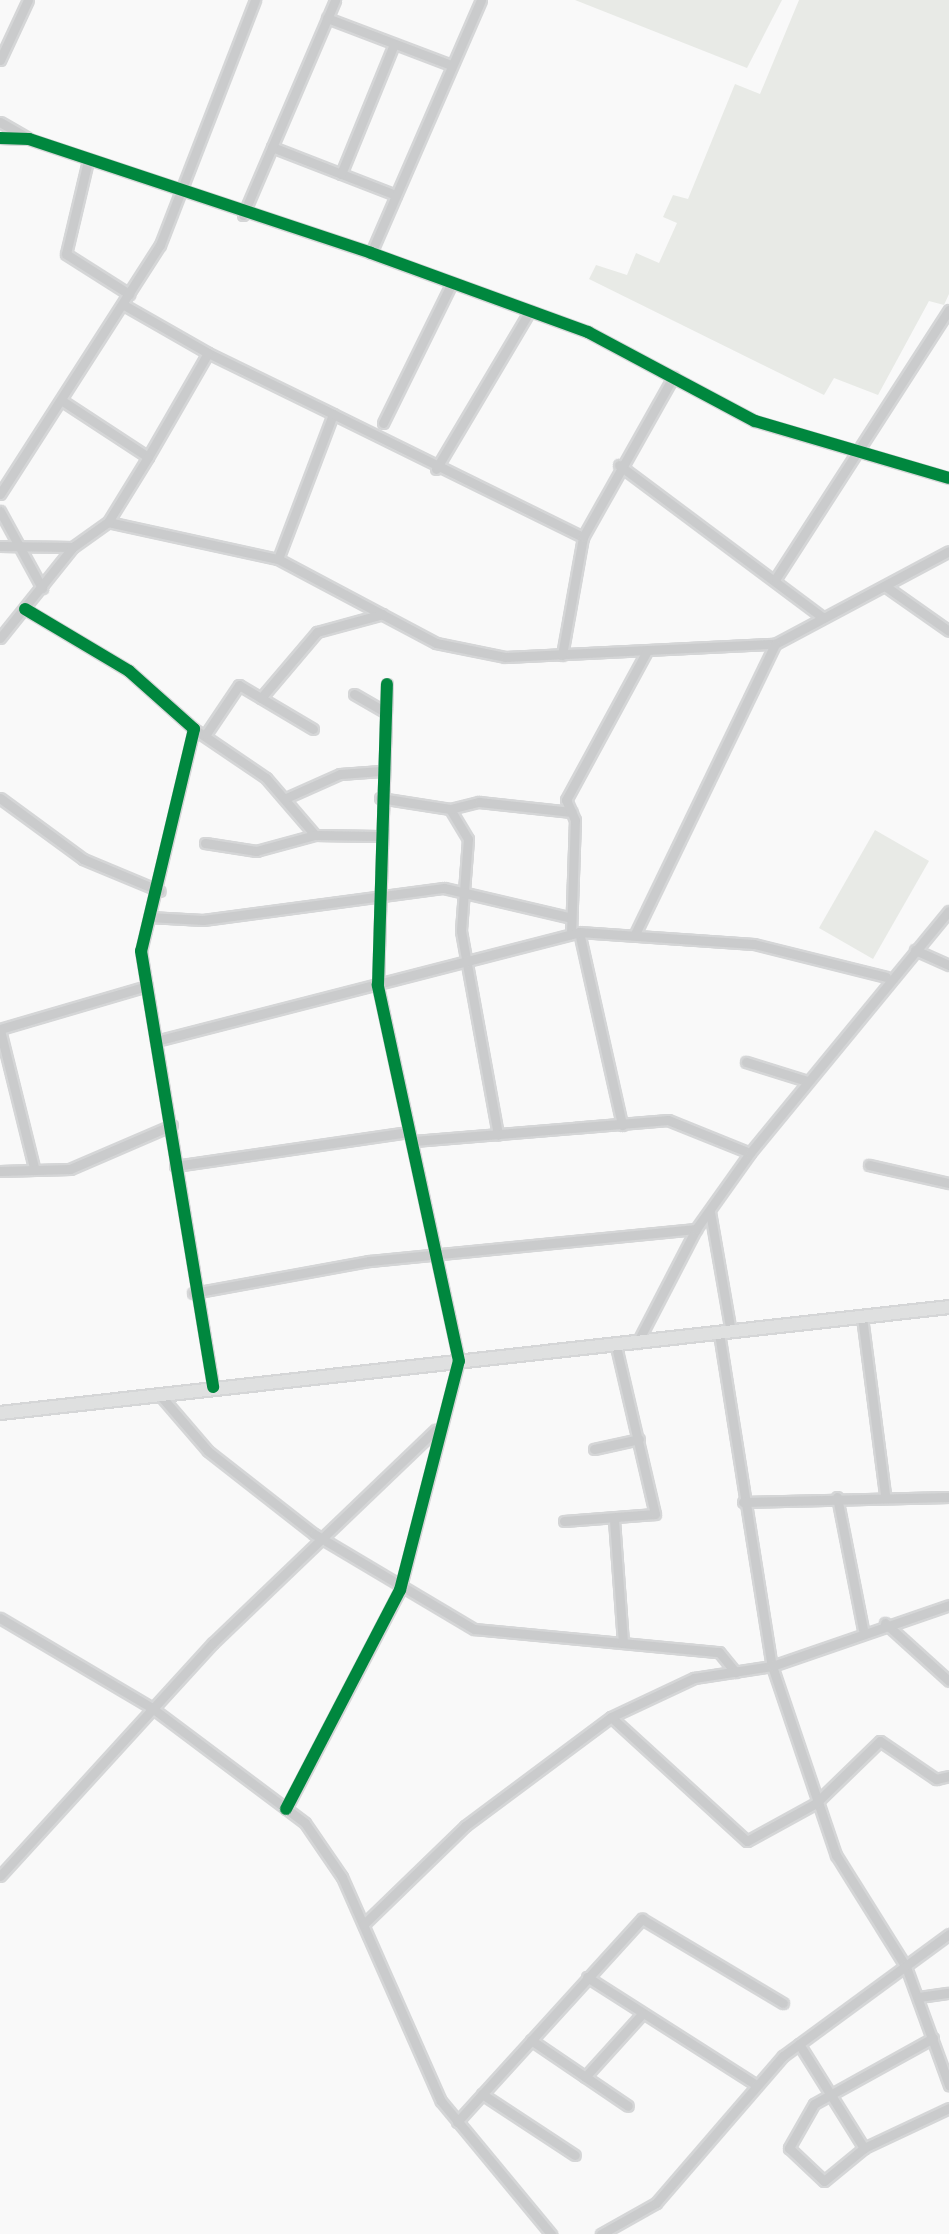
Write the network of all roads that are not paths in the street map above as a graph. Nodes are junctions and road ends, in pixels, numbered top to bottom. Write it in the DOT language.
graph roads {
  1 [pos="28,0"];
  2 [pos="255,0"];
  3 [pos="335,0"];
  4 [pos="481,0"];
  5 [pos="327,18"];
  6 [pos="394,44"];
  7 [pos="0,60"];
  8 [pos="451,65"];
  9 [pos="0,122"];
  10 [pos="0,138"];
  11 [pos="29,139"];
  12 [pos="272,147"];
  13 [pos="87,165"];
  14 [pos="341,174"];
  15 [pos="396,196"];
  16 [pos="182,197"];
  17 [pos="243,215"];
  18 [pos="371,253"];
  19 [pos="452,282"];
  20 [pos="127,300"];
  21 [pos="949,310"];
  22 [pos="530,311"];
  23 [pos="208,352"];
  24 [pos="673,377"];
  25 [pos="61,400"];
  26 [pos="332,414"];
  27 [pos="384,422"];
  28 [pos="148,457"];
  29 [pos="853,457"];
  30 [pos="619,465"];
  31 [pos="436,469"];
  32 [pos="949,478"];
  33 [pos="0,494"];
  34 [pos="0,511"];
  35 [pos="108,522"];
  36 [pos="583,537"];
  37 [pos="0,546"];
  38 [pos="72,546"];
  39 [pos="22,548"];
  40 [pos="949,551"];
  41 [pos="278,559"];
  42 [pos="776,578"];
  43 [pos="885,586"];
  44 [pos="42,588"];
  45 [pos="25,609"];
  46 [pos="383,614"];
  47 [pos="822,618"];
  48 [pos="949,631"];
  49 [pos="0,638"];
  50 [pos="775,644"];
  51 [pos="647,650"];
  52 [pos="562,655"];
  53 [pos="387,684"];
  54 [pos="354,694"];
  55 [pos="262,698"];
  56 [pos="385,712"];
  57 [pos="194,729"];
  58 [pos="313,729"];
  59 [pos="206,734"];
  60 [pos="382,771"];
  61 [pos="0,798"];
  62 [pos="286,798"];
  63 [pos="380,798"];
  64 [pos="450,809"];
  65 [pos="571,812"];
  66 [pos="315,835"];
  67 [pos="378,836"];
  68 [pos="205,843"];
  69 [pos="160,891"];
  70 [pos="462,892"];
  71 [pos="375,895"];
  72 [pos="949,910"];
  73 [pos="149,917"];
  74 [pos="568,917"];
  75 [pos="575,933"];
  76 [pos="635,934"];
  77 [pos="915,950"];
  78 [pos="470,958"];
  79 [pos="949,966"];
  80 [pos="886,977"];
  81 [pos="147,986"];
  82 [pos="378,986"];
  83 [pos="0,1029"];
  84 [pos="156,1041"];
  85 [pos="746,1062"];
  86 [pos="808,1081"];
  87 [pos="172,1125"];
  88 [pos="622,1125"];
  89 [pos="498,1135"];
  90 [pos="411,1136"];
  91 [pos="750,1153"];
  92 [pos="869,1165"];
  93 [pos="175,1166"];
  94 [pos="34,1167"];
  95 [pos="0,1171"];
  96 [pos="949,1183"];
  97 [pos="710,1212"];
  98 [pos="696,1229"];
  99 [pos="434,1253"];
  100 [pos="193,1292"];
  101 [pos="949,1307"];
  102 [pos="862,1317"];
  103 [pos="725,1333"];
  104 [pos="637,1342"];
  105 [pos="616,1346"];
  106 [pos="459,1361"];
  107 [pos="214,1387"];
  108 [pos="159,1394"];
  109 [pos="0,1413"];
  110 [pos="437,1428"];
  111 [pos="639,1439"];
  112 [pos="594,1449"];
  113 [pos="885,1495"];
  114 [pos="836,1496"];
  115 [pos="949,1496"];
  116 [pos="743,1502"];
  117 [pos="614,1520"];
  118 [pos="564,1521"];
  119 [pos="320,1538"];
  120 [pos="400,1590"];
  121 [pos="949,1605"];
  122 [pos="0,1618"];
  123 [pos="885,1623"];
  124 [pos="863,1629"];
  125 [pos="622,1644"];
  126 [pos="772,1666"];
  127 [pos="735,1672"];
  128 [pos="949,1681"];
  129 [pos="152,1708"];
  130 [pos="611,1717"];
  131 [pos="949,1776"];
  132 [pos="816,1803"];
  133 [pos="286,1809"];
  134 [pos="0,1876"];
  135 [pos="364,1924"];
  136 [pos="949,1934"];
  137 [pos="906,1966"];
  138 [pos="587,1978"];
  139 [pos="949,1993"];
  140 [pos="919,1997"];
  141 [pos="783,2003"];
  142 [pos="642,2014"];
  143 [pos="934,2038"];
  144 [pos="531,2040"];
  145 [pos="799,2044"];
  146 [pos="585,2077"];
  147 [pos="756,2084"];
  148 [pos="949,2086"];
  149 [pos="830,2092"];
  150 [pos="482,2094"];
  151 [pos="628,2106"];
  152 [pos="949,2108"];
  153 [pos="457,2122"];
  154 [pos="864,2148"];
  155 [pos="575,2156"];
  156 [pos="551,2234"];
  157 [pos="600,2234"];
  1 -- 7 [label="street"];
  2 -- 16 [label="street"];
  3 -- 5 [label="street"];
  4 -- 8 [label="street"];
  5 -- 6 [label="street"];
  5 -- 12 [label="street"];
  6 -- 8 [label="street"];
  6 -- 14 [label="street"];
  8 -- 15 [label="street"];
  9 -- 11 [label="street"];
  10 -- 11 [label="street"];
  11 -- 13 [label="street"];
  12 -- 14 [label="street"];
  12 -- 17 [label="street"];
  13 -- 16 [label="street"];
  13 -- 20 [label="street"];
  14 -- 15 [label="street"];
  15 -- 18 [label="street"];
  16 -- 17 [label="street"];
  16 -- 20 [label="street"];
  17 -- 18 [label="street"];
  18 -- 19 [label="street"];
  19 -- 22 [label="street"];
  19 -- 27 [label="street"];
  20 -- 23 [label="street"];
  20 -- 25 [label="street"];
  21 -- 29 [label="street"];
  22 -- 24 [label="street"];
  22 -- 31 [label="street"];
  23 -- 26 [label="street"];
  23 -- 28 [label="street"];
  24 -- 29 [label="street"];
  24 -- 30 [label="street"];
  25 -- 28 [label="street"];
  25 -- 33 [label="street"];
  26 -- 31 [label="street"];
  26 -- 41 [label="street"];
  28 -- 35 [label="street"];
  29 -- 32 [label="street"];
  29 -- 42 [label="street"];
  30 -- 36 [label="street"];
  30 -- 42 [label="street"];
  31 -- 36 [label="street"];
  34 -- 39 [label="street"];
  35 -- 38 [label="street"];
  35 -- 41 [label="street"];
  36 -- 52 [label="street"];
  37 -- 39 [label="street"];
  38 -- 39 [label="street"];
  38 -- 44 [label="street"];
  39 -- 44 [label="street"];
  40 -- 43 [label="street"];
  41 -- 46 [label="street"];
  42 -- 47 [label="street"];
  43 -- 47 [label="street"];
  43 -- 48 [label="street"];
  44 -- 45 [label="street"];
  45 -- 49 [label="street"];
  45 -- 57 [label="street"];
  46 -- 52 [label="street"];
  46 -- 55 [label="street"];
  47 -- 50 [label="street"];
  50 -- 51 [label="street"];
  50 -- 76 [label="street"];
  51 -- 52 [label="street"];
  51 -- 65 [label="street"];
  53 -- 56 [label="street"];
  54 -- 56 [label="street"];
  55 -- 58 [label="street"];
  55 -- 59 [label="street"];
  56 -- 60 [label="street"];
  57 -- 59 [label="street"];
  57 -- 69 [label="street"];
  59 -- 62 [label="street"];
  60 -- 62 [label="street"];
  60 -- 63 [label="street"];
  61 -- 69 [label="street"];
  62 -- 66 [label="street"];
  63 -- 64 [label="street"];
  63 -- 67 [label="street"];
  64 -- 65 [label="street"];
  64 -- 70 [label="street"];
  65 -- 74 [label="street"];
  66 -- 67 [label="street"];
  66 -- 68 [label="street"];
  67 -- 71 [label="street"];
  69 -- 73 [label="street"];
  70 -- 71 [label="street"];
  70 -- 74 [label="street"];
  70 -- 78 [label="street"];
  71 -- 73 [label="street"];
  71 -- 82 [label="street"];
  72 -- 77 [label="street"];
  73 -- 81 [label="street"];
  74 -- 75 [label="street"];
  75 -- 76 [label="street"];
  75 -- 78 [label="street"];
  75 -- 88 [label="street"];
  76 -- 80 [label="street"];
  77 -- 79 [label="street"];
  77 -- 80 [label="street"];
  78 -- 82 [label="street"];
  78 -- 89 [label="street"];
  80 -- 86 [label="street"];
  81 -- 83 [label="street"];
  81 -- 84 [label="street"];
  82 -- 84 [label="street"];
  82 -- 90 [label="street"];
  83 -- 94 [label="street"];
  84 -- 87 [label="street"];
  85 -- 86 [label="street"];
  86 -- 91 [label="street"];
  87 -- 93 [label="street"];
  87 -- 94 [label="street"];
  88 -- 89 [label="street"];
  88 -- 91 [label="street"];
  89 -- 90 [label="street"];
  90 -- 93 [label="street"];
  90 -- 99 [label="street"];
  91 -- 97 [label="street"];
  92 -- 96 [label="street"];
  93 -- 100 [label="street"];
  94 -- 95 [label="street"];
  97 -- 98 [label="street"];
  97 -- 103 [label="street"];
  98 -- 99 [label="street"];
  98 -- 104 [label="street"];
  99 -- 100 [label="street"];
  99 -- 106 [label="street"];
  100 -- 107 [label="street"];
  101 -- 102 [label="main road"];
  102 -- 103 [label="main road"];
  102 -- 113 [label="street"];
  103 -- 104 [label="main road"];
  103 -- 116 [label="street"];
  104 -- 105 [label="main road"];
  105 -- 106 [label="main road"];
  105 -- 111 [label="street"];
  106 -- 107 [label="main road"];
  106 -- 110 [label="street"];
  107 -- 108 [label="main road"];
  108 -- 109 [label="main road"];
  108 -- 119 [label="street"];
  110 -- 119 [label="street"];
  110 -- 120 [label="street"];
  111 -- 112 [label="street"];
  111 -- 117 [label="street"];
  113 -- 114 [label="street"];
  113 -- 115 [label="street"];
  114 -- 116 [label="street"];
  114 -- 124 [label="street"];
  116 -- 126 [label="street"];
  117 -- 118 [label="street"];
  117 -- 125 [label="street"];
  119 -- 120 [label="street"];
  119 -- 129 [label="street"];
  120 -- 125 [label="street"];
  120 -- 133 [label="street"];
  121 -- 123 [label="street"];
  122 -- 129 [label="street"];
  123 -- 124 [label="street"];
  123 -- 128 [label="street"];
  124 -- 126 [label="street"];
  125 -- 127 [label="street"];
  126 -- 127 [label="street"];
  126 -- 132 [label="street"];
  127 -- 130 [label="street"];
  129 -- 133 [label="street"];
  129 -- 134 [label="street"];
  130 -- 132 [label="street"];
  130 -- 135 [label="street"];
  131 -- 132 [label="street"];
  132 -- 137 [label="street"];
  133 -- 135 [label="street"];
  135 -- 153 [label="street"];
  136 -- 137 [label="street"];
  137 -- 140 [label="street"];
  137 -- 145 [label="street"];
  138 -- 141 [label="street"];
  138 -- 142 [label="street"];
  138 -- 144 [label="street"];
  139 -- 140 [label="street"];
  140 -- 143 [label="street"];
  142 -- 146 [label="street"];
  142 -- 147 [label="street"];
  143 -- 148 [label="street"];
  143 -- 149 [label="street"];
  144 -- 146 [label="street"];
  144 -- 150 [label="street"];
  145 -- 147 [label="street"];
  145 -- 149 [label="street"];
  146 -- 151 [label="street"];
  147 -- 157 [label="street"];
  149 -- 154 [label="street"];
  149 -- 154 [label="street"];
  150 -- 153 [label="street"];
  150 -- 155 [label="street"];
  152 -- 154 [label="street"];
  153 -- 156 [label="street"];
}
